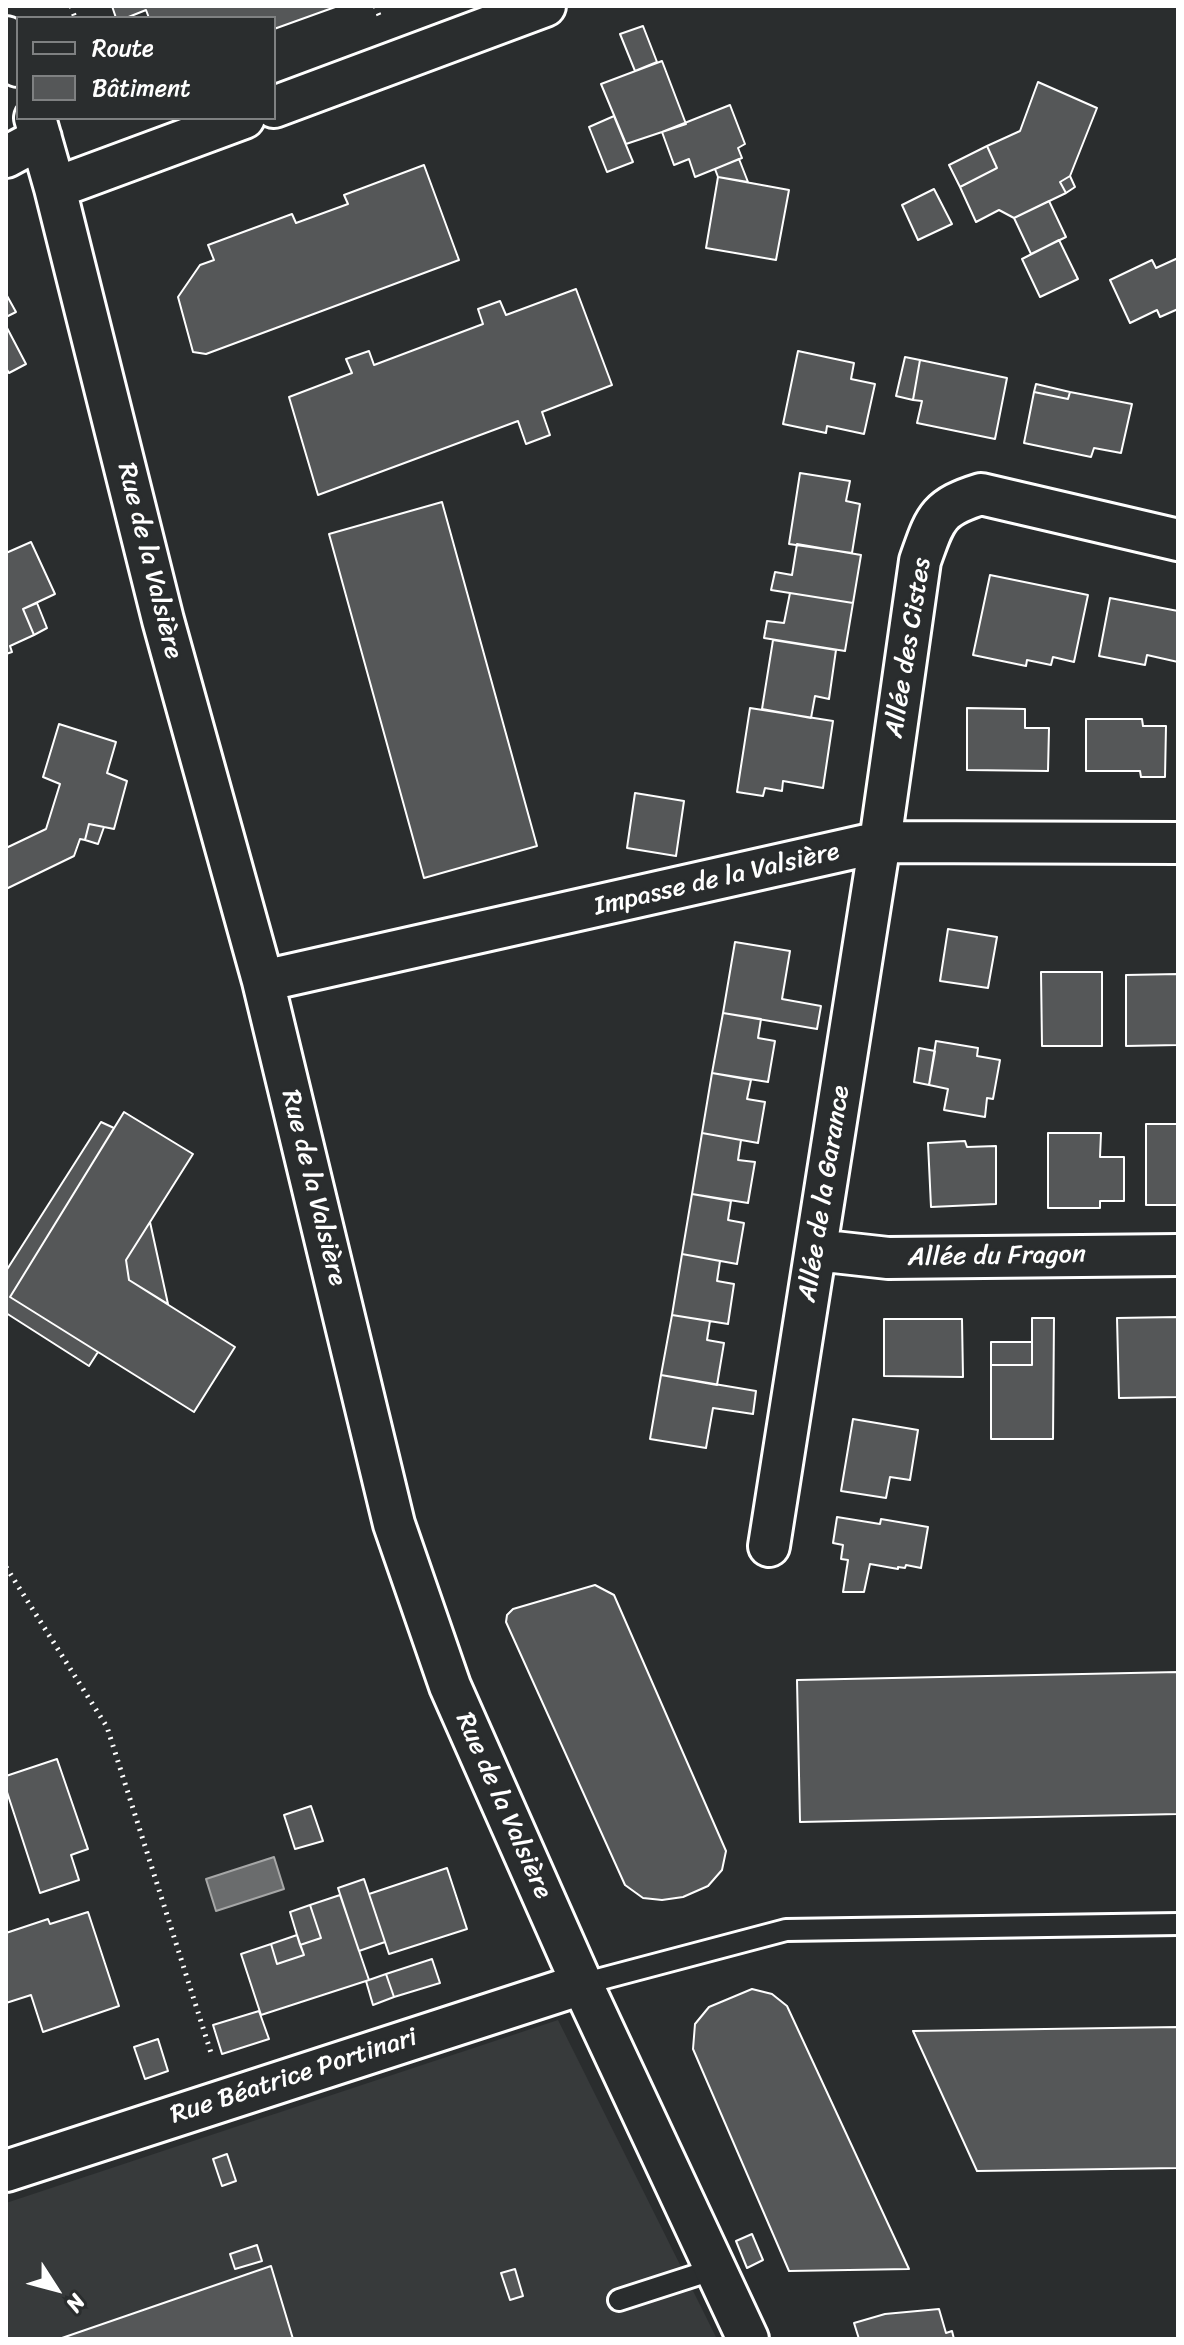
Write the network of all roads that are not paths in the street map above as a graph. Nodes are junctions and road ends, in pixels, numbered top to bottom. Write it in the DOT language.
graph roads {
  1 [pos="545,6"];
  2 [pos="6,37"];
  3 [pos="16,61"];
  4 [pos="276,106"];
  5 [pos="239,120"];
  6 [pos="38,128"];
  7 [pos="6,157"];
  8 [pos="55,188"];
  9 [pos="1178,540"];
  10 [pos="880,842"];
  11 [pos="1178,843"];
  12 [pos="263,981"];
  13 [pos="816,1250"];
  14 [pos="1178,1255"];
  15 [pos="769,1546"];
  16 [pos="1178,1924"];
  17 [pos="582,1984"];
  18 [pos="6,2171"];
  19 [pos="715,2269"];
  20 [pos="619,2300"];
  21 [pos="748,2339"];
  1 -- 4 [label="street"];
  2 -- 3 [label="street"];
  5 -- 8 [label="street"];
  6 -- 7 [label="street"];
  6 -- 8 [label="street, Rue de la Valsière"];
  8 -- 12 [label="street, Rue de la Valsière"];
  9 -- 10 [label="street, Allée des Cistes"];
  10 -- 11 [label="street, Impasse de la Valsière"];
  10 -- 12 [label="street, Impasse de la Valsière"];
  10 -- 13 [label="street, Allée de la Garance"];
  12 -- 17 [label="street, Rue de la Valsière"];
  13 -- 14 [label="street, Allée du Fragon"];
  13 -- 15 [label="street, Allée de la Garance"];
  16 -- 17 [label="lane"];
  17 -- 18 [label="street, Rue Béatrice Portinari"];
  17 -- 19 [label="street, Rue de la Valsière"];
  19 -- 20 [label="lane"];
  19 -- 21 [label="street, Rue de la Valsière"];
}
